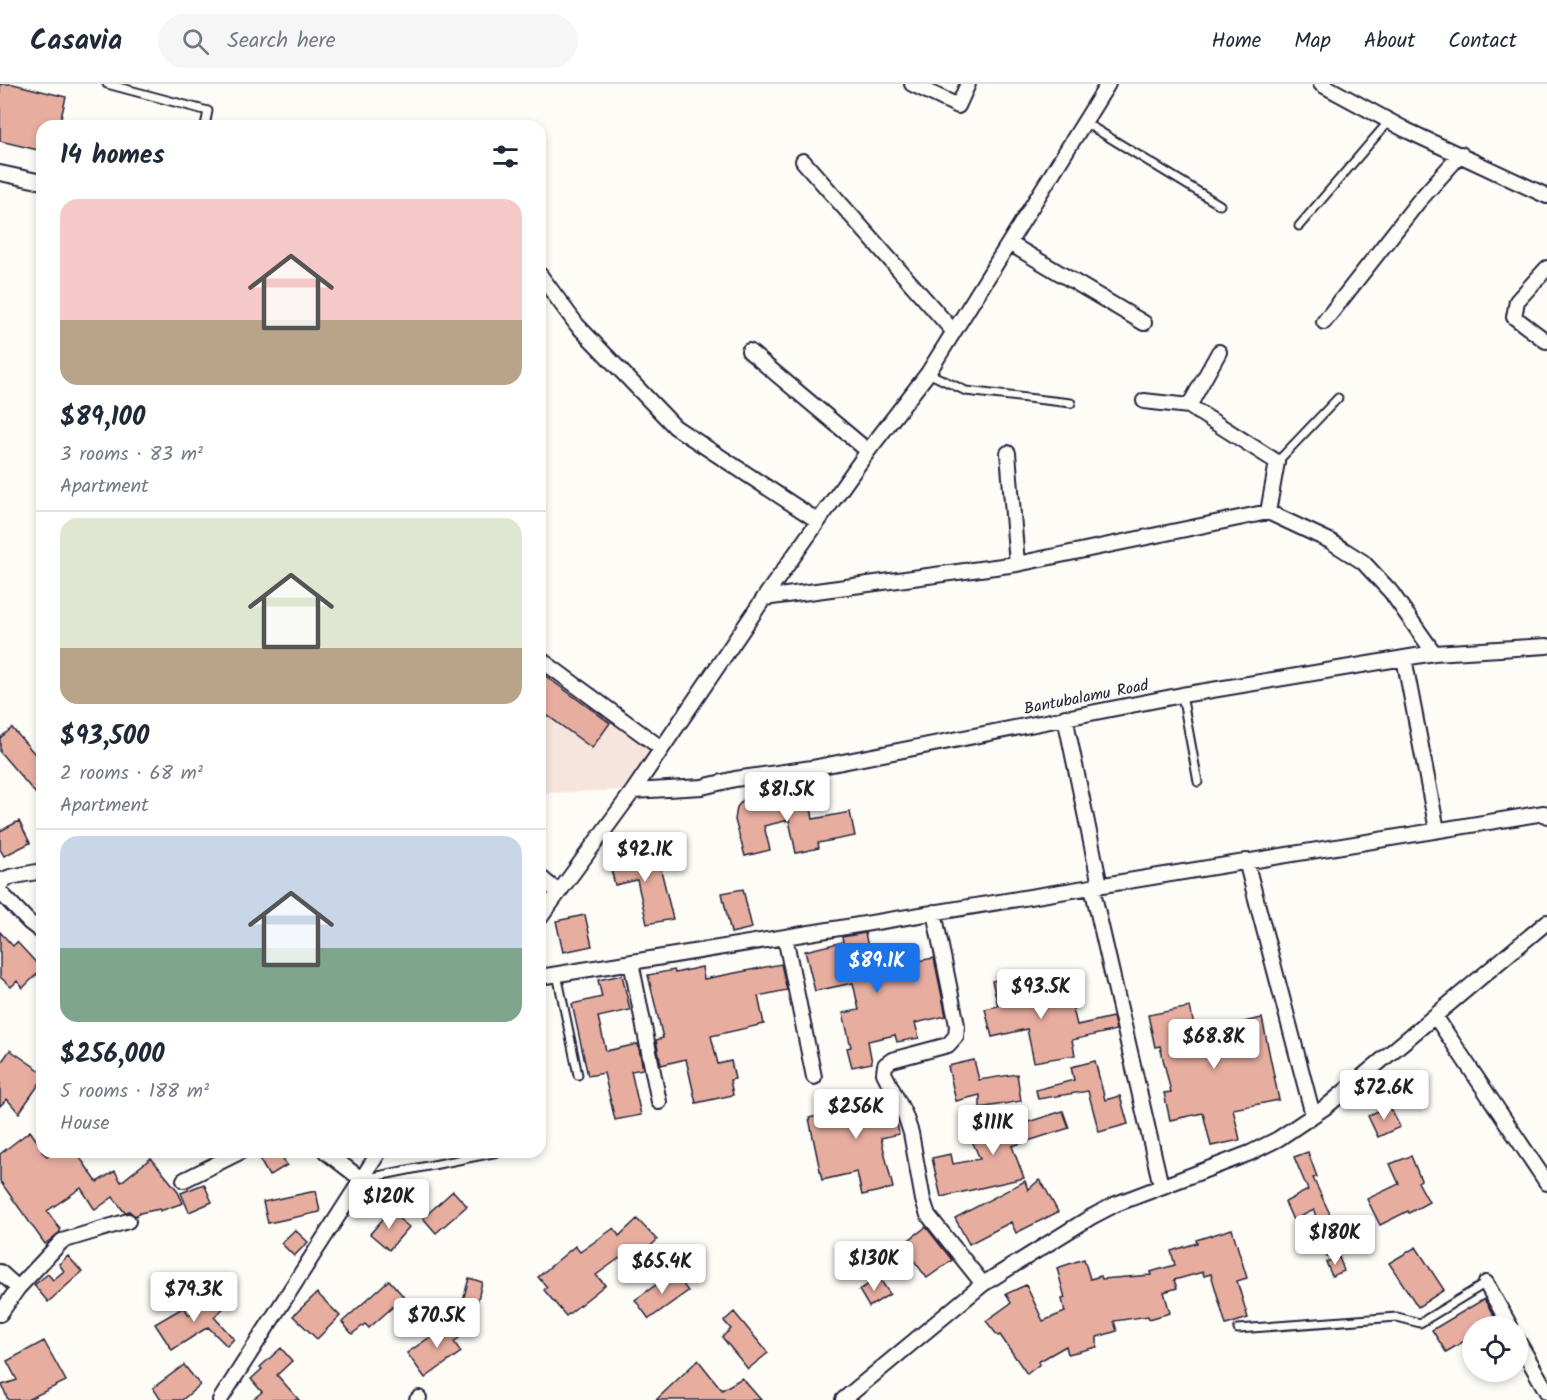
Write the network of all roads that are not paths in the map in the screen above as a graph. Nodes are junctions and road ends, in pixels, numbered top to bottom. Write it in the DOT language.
graph roads {
  1 [pos="107,84"];
  2 [pos="912,84"];
  3 [pos="968,84"];
  4 [pos="1108,84"];
  5 [pos="1321,84"];
  6 [pos="206,120"];
  7 [pos="1389,121"];
  8 [pos="1084,122"];
  9 [pos="1461,154"];
  10 [pos="803,161"];
  11 [pos="0,173"];
  12 [pos="36,181"];
  13 [pos="1547,196"];
  14 [pos="1220,205"];
  15 [pos="1299,226"];
  16 [pos="1009,243"];
  17 [pos="1547,268"];
  18 [pos="546,283"];
  19 [pos="1324,322"];
  20 [pos="1144,323"];
  21 [pos="953,331"];
  22 [pos="1546,341"];
  23 [pos="749,351"];
  24 [pos="1219,352"];
  25 [pos="928,373"];
  26 [pos="1338,398"];
  27 [pos="1144,401"];
  28 [pos="1071,403"];
  29 [pos="1189,406"];
  30 [pos="868,451"];
  31 [pos="1008,453"];
  32 [pos="1277,462"];
  33 [pos="1268,512"];
  34 [pos="818,521"];
  35 [pos="1017,564"];
  36 [pos="764,598"];
  37 [pos="1547,646"];
  38 [pos="1434,653"];
  39 [pos="1404,658"];
  40 [pos="546,663"];
  41 [pos="1182,695"];
  42 [pos="1065,717"];
  43 [pos="661,748"];
  44 [pos="1198,782"];
  45 [pos="633,791"];
  46 [pos="1547,816"];
  47 [pos="1437,830"];
  48 [pos="1246,861"];
  49 [pos="36,873"];
  50 [pos="546,882"];
  51 [pos="0,885"];
  52 [pos="1096,886"];
  53 [pos="0,892"];
  54 [pos="558,892"];
  55 [pos="546,909"];
  56 [pos="934,912"];
  57 [pos="1547,922"];
  58 [pos="36,927"];
  59 [pos="785,937"];
  60 [pos="631,962"];
  61 [pos="557,974"];
  62 [pos="546,976"];
  63 [pos="1435,1016"];
  64 [pos="578,1074"];
  65 [pos="814,1077"];
  66 [pos="659,1102"];
  67 [pos="1313,1115"];
  68 [pos="228,1158"];
  69 [pos="334,1158"];
  70 [pos="375,1158"];
  71 [pos="468,1158"];
  72 [pos="361,1179"];
  73 [pos="184,1180"];
  74 [pos="1547,1183"];
  75 [pos="1161,1186"];
  76 [pos="128,1221"];
  77 [pos="0,1272"];
  78 [pos="1486,1283"];
  79 [pos="983,1284"];
  80 [pos="18,1288"];
  81 [pos="0,1314"];
  82 [pos="1504,1316"];
  83 [pos="1238,1329"];
  84 [pos="1528,1359"];
  85 [pos="1547,1392"];
  86 [pos="220,1400"];
  87 [pos="843,1400"];
  1 -- 6 [label="lane"];
  2 -- 3 [label="street"];
  4 -- 8 [label="street"];
  5 -- 7 [label="street"];
  7 -- 9 [label="street"];
  7 -- 15 [label="lane"];
  8 -- 14 [label="lane"];
  8 -- 16 [label="street"];
  9 -- 13 [label="street"];
  9 -- 19 [label="street"];
  10 -- 21 [label="street"];
  11 -- 12 [label="street"];
  16 -- 20 [label="street"];
  16 -- 21 [label="street"];
  17 -- 22 [label="street"];
  18 -- 34 [label="street"];
  21 -- 25 [label="street"];
  23 -- 30 [label="street"];
  24 -- 29 [label="street"];
  25 -- 28 [label="lane"];
  25 -- 30 [label="street"];
  26 -- 32 [label="lane"];
  27 -- 29 [label="street"];
  29 -- 32 [label="street"];
  30 -- 34 [label="street"];
  31 -- 35 [label="street"];
  32 -- 33 [label="street"];
  33 -- 35 [label="street"];
  33 -- 38 [label="street"];
  34 -- 36 [label="street"];
  35 -- 36 [label="street"];
  36 -- 43 [label="street"];
  37 -- 38 [label="street, Bantubalamu Road"];
  38 -- 39 [label="street, Bantubalamu Road"];
  39 -- 41 [label="street, Bantubalamu Road"];
  39 -- 47 [label="street"];
  40 -- 43 [label="street"];
  41 -- 42 [label="street, Bantubalamu Road"];
  41 -- 44 [label="lane"];
  42 -- 45 [label="street, Bantubalamu Road"];
  42 -- 52 [label="street"];
  43 -- 45 [label="street"];
  45 -- 54 [label="street"];
  46 -- 47 [label="street"];
  47 -- 48 [label="street"];
  48 -- 52 [label="street"];
  48 -- 67 [label="street"];
  49 -- 51 [label="street"];
  50 -- 54 [label="street"];
  52 -- 56 [label="street"];
  52 -- 75 [label="street"];
  53 -- 58 [label="street"];
  54 -- 55 [label="street"];
  56 -- 59 [label="street"];
  56 -- 79 [label="street"];
  57 -- 63 [label="street"];
  59 -- 60 [label="street"];
  59 -- 65 [label="street"];
  60 -- 61 [label="street"];
  60 -- 66 [label="street"];
  61 -- 62 [label="street"];
  61 -- 64 [label="lane"];
  63 -- 67 [label="street"];
  63 -- 74 [label="street"];
  67 -- 75 [label="street"];
  68 -- 73 [label="street"];
  69 -- 72 [label="street"];
  70 -- 72 [label="street"];
  71 -- 72 [label="lane"];
  72 -- 86 [label="street"];
  75 -- 79 [label="street"];
  76 -- 80 [label="street"];
  77 -- 80 [label="street"];
  78 -- 82 [label="street"];
  78 -- 83 [label="lane"];
  79 -- 87 [label="street"];
  80 -- 81 [label="street"];
  84 -- 85 [label="street"];
}
